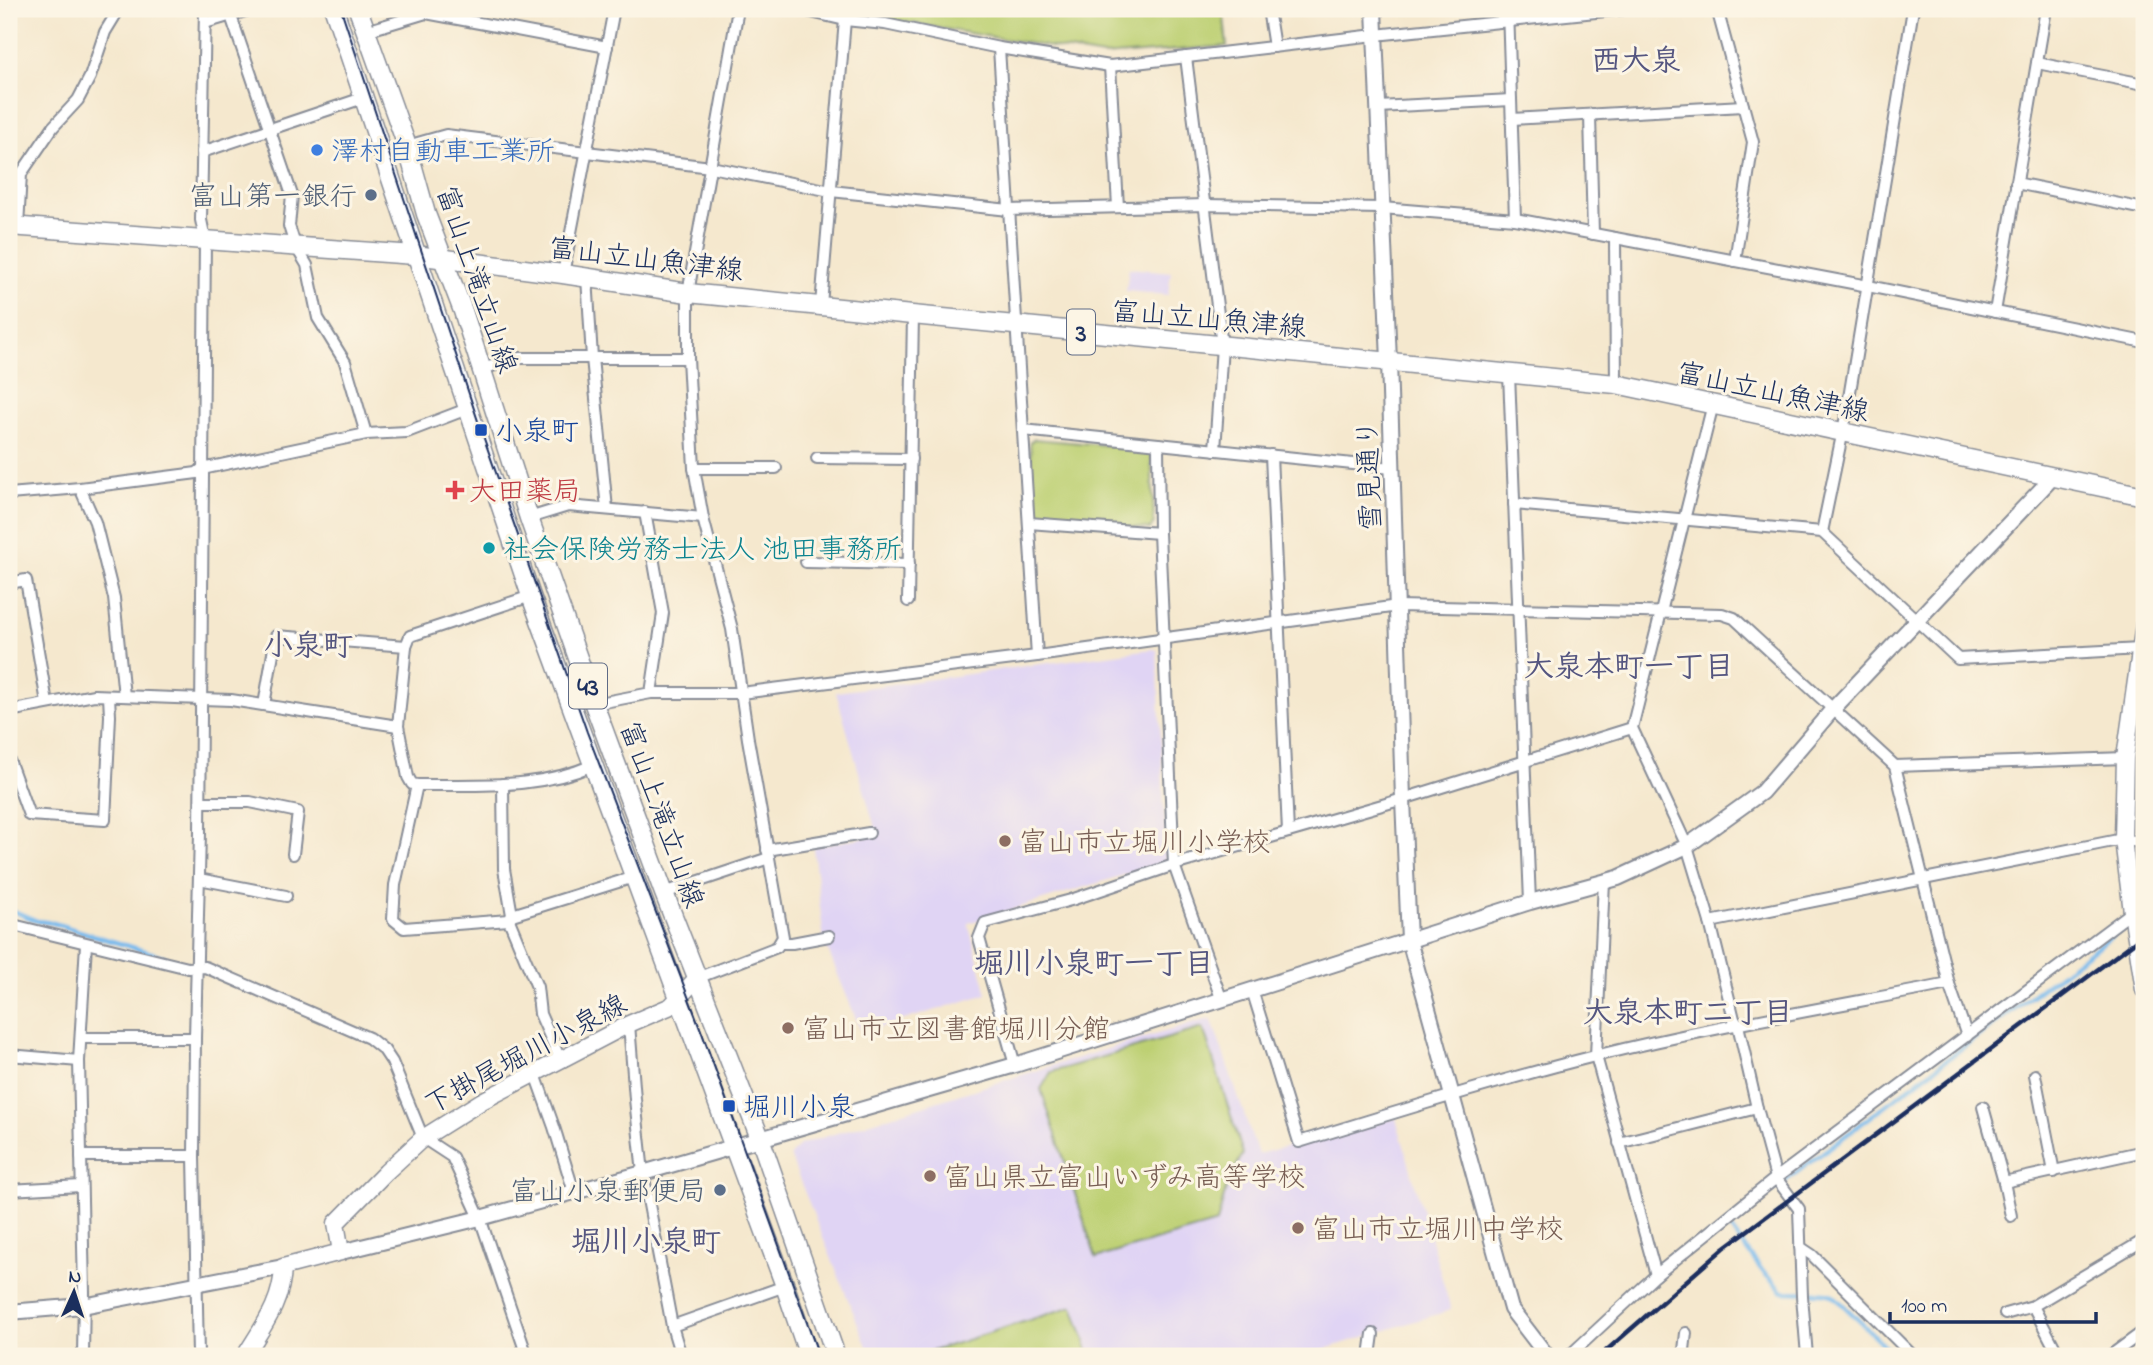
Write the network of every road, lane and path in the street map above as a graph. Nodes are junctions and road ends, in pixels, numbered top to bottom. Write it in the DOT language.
graph roads {
  1 [pos="119,9"];
  2 [pos="205,9"];
  3 [pos="252,9"];
  4 [pos="334,9"];
  5 [pos="359,9"];
  6 [pos="614,9"];
  7 [pos="738,9"];
  8 [pos="798,9"];
  9 [pos="1268,9"];
  10 [pos="1374,9"];
  11 [pos="1508,9"];
  12 [pos="1625,9"];
  13 [pos="1717,9"];
  14 [pos="1913,9"];
  15 [pos="2046,9"];
  16 [pos="426,11"];
  17 [pos="846,14"];
  18 [pos="231,16"];
  19 [pos="1508,21"];
  20 [pos="205,23"];
  21 [pos="366,31"];
  22 [pos="1375,35"];
  23 [pos="607,47"];
  24 [pos="999,47"];
  25 [pos="1274,47"];
  26 [pos="1186,57"];
  27 [pos="2037,63"];
  28 [pos="1110,66"];
  29 [pos="2144,84"];
  30 [pos="363,98"];
  31 [pos="1511,100"];
  32 [pos="1743,106"];
  33 [pos="1378,107"];
  34 [pos="1590,115"];
  35 [pos="1512,119"];
  36 [pos="269,129"];
  37 [pos="407,146"];
  38 [pos="202,152"];
  39 [pos="587,152"];
  40 [pos="711,167"];
  41 [pos="9,169"];
  42 [pos="21,174"];
  43 [pos="2017,183"];
  44 [pos="831,191"];
  45 [pos="1205,205"];
  46 [pos="1118,207"];
  47 [pos="1382,208"];
  48 [pos="2144,209"];
  49 [pos="1009,210"];
  50 [pos="1515,219"];
  51 [pos="13,226"];
  52 [pos="1593,234"];
  53 [pos="1615,238"];
  54 [pos="205,239"];
  55 [pos="295,245"];
  56 [pos="415,255"];
  57 [pos="444,258"];
  58 [pos="1735,261"];
  59 [pos="563,274"];
  60 [pos="587,277"];
  61 [pos="1868,286"];
  62 [pos="688,293"];
  63 [pos="821,305"];
  64 [pos="1995,312"];
  65 [pos="913,315"];
  66 [pos="1017,326"];
  67 [pos="2144,342"];
  68 [pos="1222,345"];
  69 [pos="592,358"];
  70 [pos="688,358"];
  71 [pos="1389,361"];
  72 [pos="482,369"];
  73 [pos="1509,374"];
  74 [pos="1616,384"];
  75 [pos="1713,404"];
  76 [pos="467,409"];
  77 [pos="1023,430"];
  78 [pos="1843,432"];
  79 [pos="366,434"];
  80 [pos="1158,444"];
  81 [pos="1215,450"];
  82 [pos="1271,455"];
  83 [pos="817,458"];
  84 [pos="911,459"];
  85 [pos="694,468"];
  86 [pos="776,468"];
  87 [pos="1392,468"];
  88 [pos="202,469"];
  89 [pos="2052,478"];
  90 [pos="80,488"];
  91 [pos="9,494"];
  92 [pos="2144,496"];
  93 [pos="1514,504"];
  94 [pos="607,509"];
  95 [pos="645,512"];
  96 [pos="529,518"];
  97 [pos="703,519"];
  98 [pos="1684,519"];
  99 [pos="1029,523"];
  100 [pos="1822,532"];
  101 [pos="1159,533"];
  102 [pos="806,562"];
  103 [pos="909,564"];
  104 [pos="9,583"];
  105 [pos="531,596"];
  106 [pos="908,601"];
  107 [pos="1398,606"];
  108 [pos="1518,608"];
  109 [pos="1661,612"];
  110 [pos="1916,621"];
  111 [pos="1278,622"];
  112 [pos="2144,624"];
  113 [pos="1164,637"];
  114 [pos="406,646"];
  115 [pos="2140,649"];
  116 [pos="1037,656"];
  117 [pos="651,693"];
  118 [pos="741,694"];
  119 [pos="109,696"];
  120 [pos="124,696"];
  121 [pos="202,699"];
  122 [pos="47,703"];
  123 [pos="594,704"];
  124 [pos="264,705"];
  125 [pos="1833,709"];
  126 [pos="9,711"];
  127 [pos="398,726"];
  128 [pos="1632,728"];
  129 [pos="2125,758"];
  130 [pos="9,760"];
  131 [pos="1525,761"];
  132 [pos="593,765"];
  133 [pos="1895,766"];
  134 [pos="503,784"];
  135 [pos="417,785"];
  136 [pos="1403,799"];
  137 [pos="201,802"];
  138 [pos="869,832"];
  139 [pos="1288,832"];
  140 [pos="2123,839"];
  141 [pos="2144,843"];
  142 [pos="1687,846"];
  143 [pos="293,854"];
  144 [pos="768,854"];
  145 [pos="1174,865"];
  146 [pos="634,877"];
  147 [pos="198,879"];
  148 [pos="1924,879"];
  149 [pos="1604,881"];
  150 [pos="664,892"];
  151 [pos="286,896"];
  152 [pos="1530,902"];
  153 [pos="2132,912"];
  154 [pos="510,918"];
  155 [pos="1710,922"];
  156 [pos="9,923"];
  157 [pos="829,936"];
  158 [pos="1409,940"];
  159 [pos="780,943"];
  160 [pos="86,944"];
  161 [pos="197,968"];
  162 [pos="697,978"];
  163 [pos="1949,984"];
  164 [pos="1252,990"];
  165 [pos="2144,990"];
  166 [pos="679,997"];
  167 [pos="1221,998"];
  168 [pos="629,1024"];
  169 [pos="1738,1025"];
  170 [pos="1967,1036"];
  171 [pos="81,1038"];
  172 [pos="195,1038"];
  173 [pos="9,1055"];
  174 [pos="1596,1056"];
  175 [pos="561,1059"];
  176 [pos="79,1061"];
  177 [pos="1015,1065"];
  178 [pos="535,1074"];
  179 [pos="2035,1075"];
  180 [pos="1452,1096"];
  181 [pos="1983,1107"];
  182 [pos="1757,1108"];
  183 [pos="423,1138"];
  184 [pos="760,1138"];
  185 [pos="1619,1143"];
  186 [pos="734,1148"];
  187 [pos="2144,1151"];
  188 [pos="81,1156"];
  189 [pos="194,1156"];
  190 [pos="2054,1171"];
  191 [pos="643,1173"];
  192 [pos="1776,1178"];
  193 [pos="2004,1182"];
  194 [pos="81,1186"];
  195 [pos="9,1190"];
  196 [pos="574,1192"];
  197 [pos="2011,1216"];
  198 [pos="480,1218"];
  199 [pos="2144,1240"];
  200 [pos="1800,1247"];
  201 [pos="341,1252"];
  202 [pos="283,1267"];
  203 [pos="1656,1275"];
  204 [pos="198,1284"];
  205 [pos="785,1286"];
  206 [pos="83,1306"];
  207 [pos="2033,1306"];
  208 [pos="9,1312"];
  209 [pos="2005,1314"];
  210 [pos="672,1326"];
  211 [pos="2144,1331"];
  212 [pos="1686,1333"];
  213 [pos="1373,1334"];
  214 [pos="83,1356"];
  215 [pos="198,1356"];
  216 [pos="245,1356"];
  217 [pos="527,1356"];
  218 [pos="681,1356"];
  219 [pos="809,1356"];
  220 [pos="836,1356"];
  221 [pos="1370,1356"];
  222 [pos="1547,1356"];
  223 [pos="1569,1356"];
  224 [pos="1686,1356"];
  225 [pos="1807,1356"];
  226 [pos="1913,1356"];
  227 [pos="2059,1356"];
  228 [pos="2110,1356"];
  1 -- 42 [label="street"];
  2 -- 20 [label="street"];
  3 -- 18 [label="street"];
  4 -- 30 [label="main road, 富山上滝立山線 / 43"];
  5 -- 21 [label="main road, 富山上滝立山線 / 43"];
  6 -- 23 [label="street"];
  7 -- 40 [label="street"];
  8 -- 17 [label="street"];
  9 -- 25 [label="street"];
  10 -- 22 [label="street, 雪見通り"];
  11 -- 19 [label="street"];
  12 -- 19 [label="street"];
  13 -- 32 [label="street"];
  14 -- 61 [label="street"];
  15 -- 27 [label="street"];
  16 -- 21 [label="street"];
  16 -- 23 [label="street"];
  17 -- 24 [label="street"];
  17 -- 44 [label="street"];
  18 -- 20 [label="street"];
  18 -- 36 [label="street"];
  19 -- 22 [label="street"];
  19 -- 31 [label="street"];
  20 -- 38 [label="street"];
  21 -- 37 [label="main road, 富山上滝立山線 / 43"];
  22 -- 25 [label="street"];
  22 -- 33 [label="street, 雪見通り"];
  23 -- 39 [label="street"];
  24 -- 28 [label="street"];
  24 -- 49 [label="street"];
  25 -- 26 [label="street"];
  26 -- 28 [label="street"];
  26 -- 45 [label="street"];
  27 -- 29 [label="street"];
  27 -- 43 [label="street"];
  28 -- 46 [label="street"];
  30 -- 36 [label="street"];
  30 -- 56 [label="main road, 富山上滝立山線 / 43"];
  31 -- 33 [label="street"];
  31 -- 35 [label="street"];
  32 -- 34 [label="street"];
  32 -- 58 [label="street"];
  33 -- 47 [label="street, 雪見通り"];
  34 -- 35 [label="street"];
  34 -- 52 [label="street"];
  35 -- 50 [label="street"];
  36 -- 38 [label="street"];
  36 -- 55 [label="street"];
  37 -- 39 [label="street"];
  37 -- 57 [label="main road, 富山上滝立山線 / 43"];
  38 -- 54 [label="street"];
  39 -- 40 [label="street"];
  39 -- 59 [label="street"];
  40 -- 44 [label="street"];
  40 -- 62 [label="street"];
  41 -- 42 [label="street"];
  42 -- 51 [label="street"];
  43 -- 48 [label="street"];
  43 -- 64 [label="street"];
  44 -- 49 [label="street"];
  44 -- 63 [label="street"];
  45 -- 46 [label="street"];
  45 -- 47 [label="street"];
  45 -- 68 [label="street"];
  46 -- 49 [label="street"];
  47 -- 50 [label="street"];
  47 -- 71 [label="street, 雪見通り"];
  49 -- 66 [label="street"];
  50 -- 52 [label="street"];
  51 -- 54 [label="main road, 富山立山魚津線 / 3"];
  52 -- 53 [label="street"];
  53 -- 58 [label="street"];
  53 -- 74 [label="street"];
  54 -- 55 [label="main road, 富山立山魚津線 / 3"];
  54 -- 88 [label="street"];
  55 -- 56 [label="main road, 富山立山魚津線 / 3"];
  55 -- 79 [label="street"];
  56 -- 57 [label="main road, 富山立山魚津線 / 3"];
  56 -- 76 [label="main road, 富山上滝立山線 / 43"];
  57 -- 59 [label="main road, 富山立山魚津線 / 3"];
  57 -- 72 [label="main road, 富山上滝立山線 / 43"];
  58 -- 61 [label="street"];
  59 -- 60 [label="main road, 富山立山魚津線 / 3"];
  60 -- 62 [label="main road, 富山立山魚津線 / 3"];
  60 -- 69 [label="street"];
  61 -- 64 [label="street"];
  61 -- 78 [label="street"];
  62 -- 63 [label="main road, 富山立山魚津線 / 3"];
  62 -- 70 [label="street"];
  63 -- 65 [label="main road, 富山立山魚津線 / 3"];
  64 -- 67 [label="street"];
  65 -- 66 [label="main road, 富山立山魚津線 / 3"];
  65 -- 84 [label="street"];
  66 -- 68 [label="main road, 富山立山魚津線 / 3"];
  66 -- 77 [label="street"];
  68 -- 71 [label="main road, 富山立山魚津線 / 3"];
  68 -- 81 [label="street"];
  69 -- 70 [label="street"];
  69 -- 72 [label="street"];
  69 -- 94 [label="street"];
  70 -- 85 [label="street"];
  71 -- 73 [label="main road, 富山立山魚津線 / 3"];
  71 -- 87 [label="street, 雪見通り"];
  72 -- 96 [label="main road, 富山上滝立山線 / 43"];
  73 -- 74 [label="main road, 富山立山魚津線 / 3"];
  73 -- 93 [label="street"];
  74 -- 75 [label="main road, 富山立山魚津線 / 3"];
  75 -- 78 [label="main road, 富山立山魚津線 / 3"];
  75 -- 98 [label="street"];
  76 -- 79 [label="street"];
  76 -- 105 [label="main road, 富山上滝立山線 / 43"];
  77 -- 80 [label="street"];
  77 -- 99 [label="street"];
  78 -- 89 [label="main road, 富山立山魚津線 / 3"];
  78 -- 100 [label="street"];
  79 -- 88 [label="street"];
  80 -- 81 [label="street"];
  80 -- 101 [label="street"];
  81 -- 82 [label="street"];
  82 -- 87 [label="street"];
  82 -- 111 [label="street"];
  83 -- 84 [label="street"];
  84 -- 103 [label="street"];
  85 -- 86 [label="street"];
  85 -- 97 [label="street"];
  87 -- 107 [label="street, 雪見通り"];
  88 -- 90 [label="street"];
  88 -- 121 [label="street"];
  89 -- 92 [label="main road, 富山立山魚津線 / 3"];
  89 -- 110 [label="street"];
  90 -- 91 [label="street"];
  90 -- 120 [label="street"];
  93 -- 98 [label="street"];
  93 -- 108 [label="street"];
  94 -- 95 [label="street"];
  94 -- 96 [label="street"];
  95 -- 97 [label="street"];
  95 -- 117 [label="street"];
  96 -- 123 [label="main road, 富山上滝立山線 / 43"];
  97 -- 118 [label="street"];
  98 -- 100 [label="street"];
  98 -- 109 [label="street"];
  99 -- 101 [label="street"];
  99 -- 116 [label="street"];
  100 -- 110 [label="street"];
  101 -- 113 [label="street"];
  102 -- 103 [label="street"];
  103 -- 106 [label="street"];
  104 -- 122 [label="street"];
  105 -- 114 [label="street"];
  105 -- 132 [label="main road, 富山上滝立山線 / 43"];
  107 -- 108 [label="street"];
  107 -- 111 [label="street"];
  107 -- 136 [label="street, 雪見通り"];
  108 -- 109 [label="street"];
  108 -- 131 [label="street"];
  109 -- 125 [label="street"];
  109 -- 128 [label="street"];
  110 -- 115 [label="street"];
  110 -- 125 [label="street"];
  111 -- 113 [label="street"];
  111 -- 139 [label="street"];
  112 -- 115 [label="main road"];
  113 -- 116 [label="street"];
  113 -- 145 [label="street"];
  114 -- 124 [label="street"];
  114 -- 127 [label="street"];
  115 -- 129 [label="main road"];
  116 -- 118 [label="street"];
  117 -- 118 [label="street"];
  117 -- 123 [label="street"];
  118 -- 144 [label="street"];
  119 -- 120 [label="street"];
  119 -- 122 [label="street"];
  119 -- 130 [label="street"];
  120 -- 121 [label="street"];
  121 -- 124 [label="street"];
  121 -- 137 [label="street"];
  122 -- 126 [label="street"];
  123 -- 150 [label="main road, 富山上滝立山線 / 43"];
  124 -- 127 [label="street"];
  125 -- 133 [label="street"];
  125 -- 142 [label="street"];
  127 -- 135 [label="street"];
  128 -- 131 [label="street"];
  128 -- 142 [label="street"];
  129 -- 133 [label="street"];
  129 -- 140 [label="main road"];
  131 -- 136 [label="street"];
  131 -- 152 [label="street"];
  132 -- 134 [label="street"];
  132 -- 146 [label="main road, 富山上滝立山線 / 43"];
  133 -- 148 [label="street"];
  134 -- 135 [label="street"];
  134 -- 154 [label="street"];
  135 -- 154 [label="street"];
  136 -- 139 [label="street"];
  136 -- 158 [label="street, 雪見通り"];
  137 -- 143 [label="street"];
  137 -- 147 [label="street"];
  138 -- 144 [label="street"];
  139 -- 145 [label="street"];
  140 -- 141 [label="street"];
  140 -- 148 [label="street"];
  140 -- 153 [label="main road"];
  142 -- 149 [label="street"];
  142 -- 155 [label="street"];
  144 -- 150 [label="street"];
  144 -- 159 [label="street"];
  145 -- 167 [label="street"];
  145 -- 177 [label="street"];
  146 -- 154 [label="street"];
  146 -- 166 [label="main road, 富山上滝立山線 / 43"];
  147 -- 151 [label="street"];
  147 -- 161 [label="street"];
  148 -- 155 [label="street"];
  148 -- 163 [label="street"];
  149 -- 152 [label="street"];
  149 -- 174 [label="street"];
  150 -- 162 [label="main road, 富山上滝立山線 / 43"];
  152 -- 158 [label="street"];
  153 -- 165 [label="main road"];
  153 -- 170 [label="street"];
  154 -- 175 [label="street"];
  155 -- 169 [label="street"];
  156 -- 160 [label="street"];
  157 -- 159 [label="street"];
  158 -- 164 [label="street"];
  158 -- 180 [label="street, 雪見通り"];
  159 -- 162 [label="street"];
  160 -- 161 [label="street"];
  160 -- 171 [label="street"];
  161 -- 172 [label="street"];
  161 -- 183 [label="street"];
  162 -- 166 [label="main road, 下掛尾堀川小泉線"];
  162 -- 184 [label="main road, 富山上滝立山線 / 43"];
  163 -- 169 [label="street"];
  163 -- 170 [label="street"];
  164 -- 167 [label="street"];
  164 -- 180 [label="street"];
  166 -- 168 [label="main road, 下掛尾堀川小泉線"];
  166 -- 186 [label="main road, 富山上滝立山線 / 43"];
  167 -- 177 [label="street"];
  168 -- 175 [label="main road, 下掛尾堀川小泉線"];
  168 -- 191 [label="street"];
  169 -- 174 [label="street"];
  169 -- 182 [label="street"];
  170 -- 192 [label="street"];
  171 -- 172 [label="street"];
  171 -- 176 [label="street"];
  172 -- 189 [label="street"];
  173 -- 176 [label="street"];
  174 -- 180 [label="street"];
  174 -- 185 [label="street"];
  175 -- 178 [label="main road, 下掛尾堀川小泉線"];
  176 -- 188 [label="street"];
  177 -- 184 [label="street"];
  178 -- 183 [label="main road, 下掛尾堀川小泉線"];
  178 -- 196 [label="street"];
  179 -- 190 [label="street"];
  180 -- 222 [label="street, 雪見通り"];
  181 -- 193 [label="street"];
  182 -- 185 [label="street"];
  182 -- 192 [label="street"];
  183 -- 198 [label="street"];
  183 -- 201 [label="main road, 下掛尾堀川小泉線"];
  184 -- 186 [label="street"];
  184 -- 220 [label="main road, 富山上滝立山線 / 43"];
  185 -- 203 [label="street"];
  186 -- 191 [label="street"];
  186 -- 205 [label="main road, 富山上滝立山線 / 43"];
  187 -- 190 [label="street"];
  188 -- 189 [label="street"];
  188 -- 194 [label="street"];
  189 -- 204 [label="street"];
  190 -- 193 [label="street"];
  191 -- 196 [label="street"];
  191 -- 210 [label="street"];
  192 -- 200 [label="street"];
  192 -- 203 [label="street"];
  193 -- 197 [label="street"];
  194 -- 195 [label="street"];
  194 -- 206 [label="street"];
  196 -- 198 [label="street"];
  198 -- 201 [label="street"];
  198 -- 217 [label="street"];
  199 -- 207 [label="street"];
  200 -- 225 [label="street"];
  200 -- 226 [label="street"];
  201 -- 202 [label="main road"];
  202 -- 204 [label="street"];
  202 -- 216 [label="main road"];
  203 -- 223 [label="street"];
  204 -- 206 [label="street"];
  204 -- 215 [label="street"];
  205 -- 210 [label="street"];
  205 -- 219 [label="main road, 富山上滝立山線 / 43"];
  206 -- 208 [label="street"];
  206 -- 214 [label="street"];
  207 -- 209 [label="street"];
  207 -- 227 [label="street"];
  210 -- 218 [label="street"];
  211 -- 228 [label="street"];
  212 -- 224 [label="street"];
  213 -- 221 [label="street"];
}
